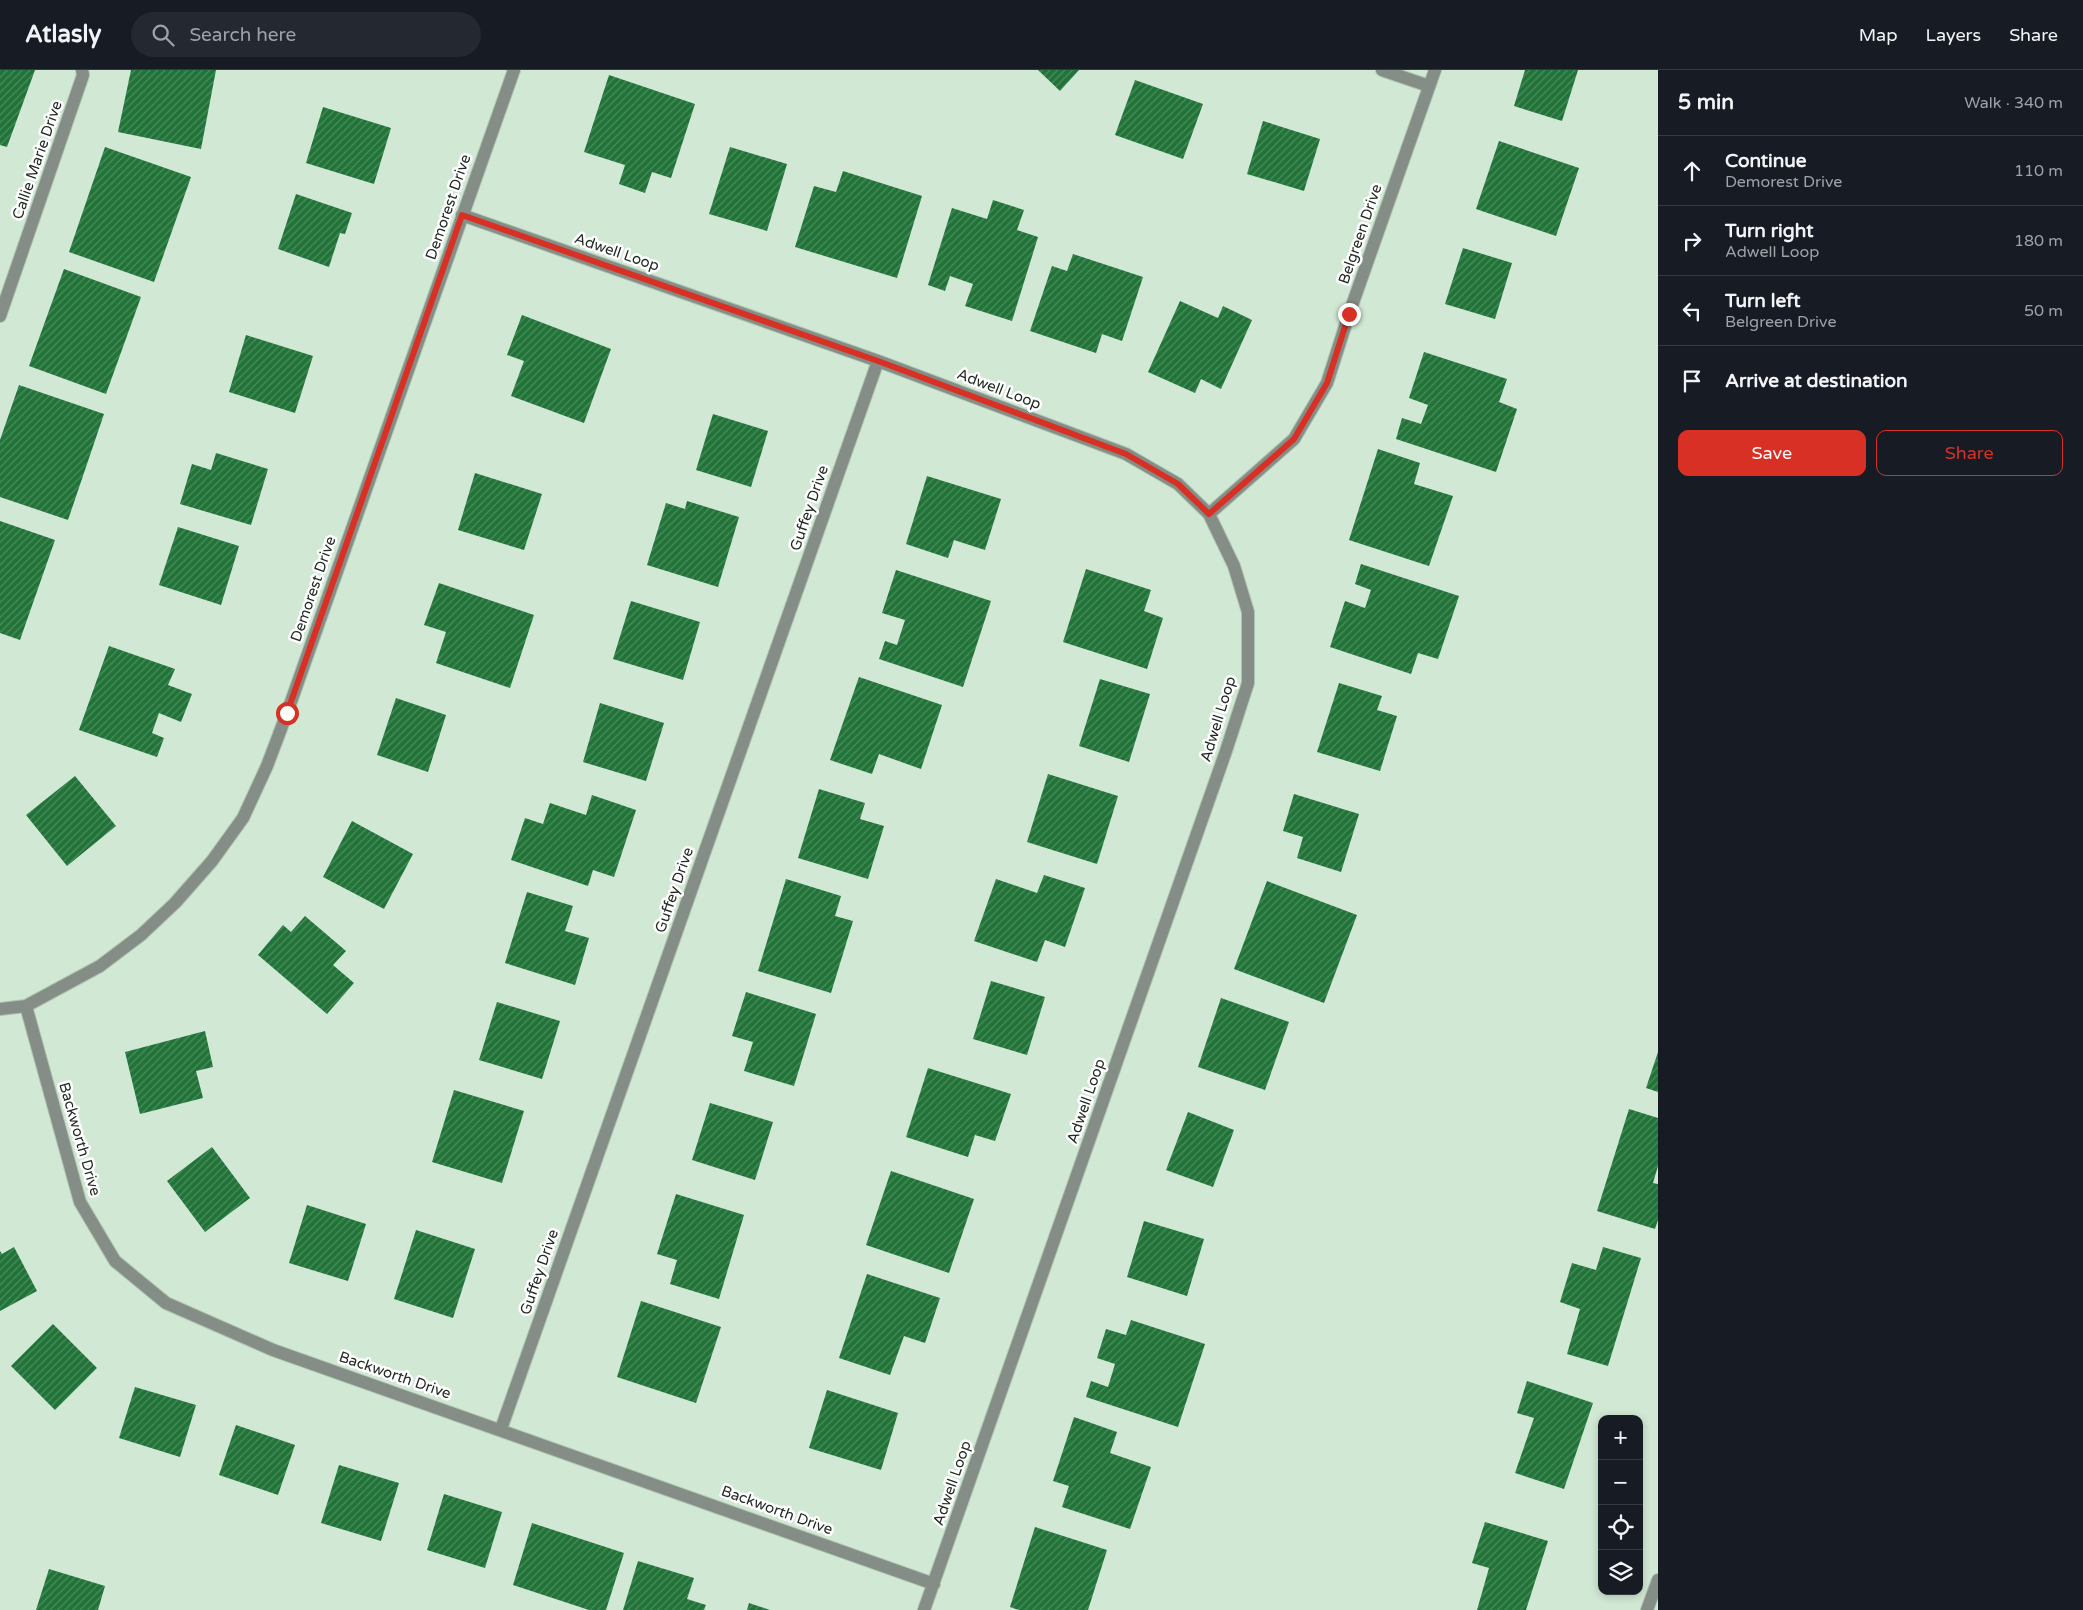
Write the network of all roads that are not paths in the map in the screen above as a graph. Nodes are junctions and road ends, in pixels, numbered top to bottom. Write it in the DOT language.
graph roads {
  1 [pos="82,70"];
  2 [pos="514,70"];
  3 [pos="1382,70"];
  4 [pos="1435,70"];
  5 [pos="1429,86"];
  6 [pos="462,215"];
  7 [pos="0,316"];
  8 [pos="878,361"];
  9 [pos="1209,514"];
  10 [pos="26,1006"];
  11 [pos="0,1009"];
  12 [pos="501,1429"];
  13 [pos="1658,1580"];
  14 [pos="934,1584"];
  15 [pos="924,1610"];
  16 [pos="1647,1610"];
  1 -- 7 [label="street, Callie Marie Drive"];
  2 -- 6 [label="street, Demorest Drive"];
  3 -- 5 [label="street"];
  4 -- 5 [label="street, Belgreen Drive"];
  5 -- 9 [label="street, Belgreen Drive"];
  6 -- 8 [label="street, Adwell Loop"];
  6 -- 10 [label="street, Demorest Drive"];
  8 -- 9 [label="street, Adwell Loop"];
  8 -- 12 [label="street, Guffey Drive"];
  9 -- 14 [label="street, Adwell Loop"];
  10 -- 11 [label="street, Demorest Drive"];
  10 -- 12 [label="street, Backworth Drive"];
  12 -- 14 [label="street, Backworth Drive"];
  13 -- 16 [label="street"];
  14 -- 15 [label="street, Adwell Loop"];
}
